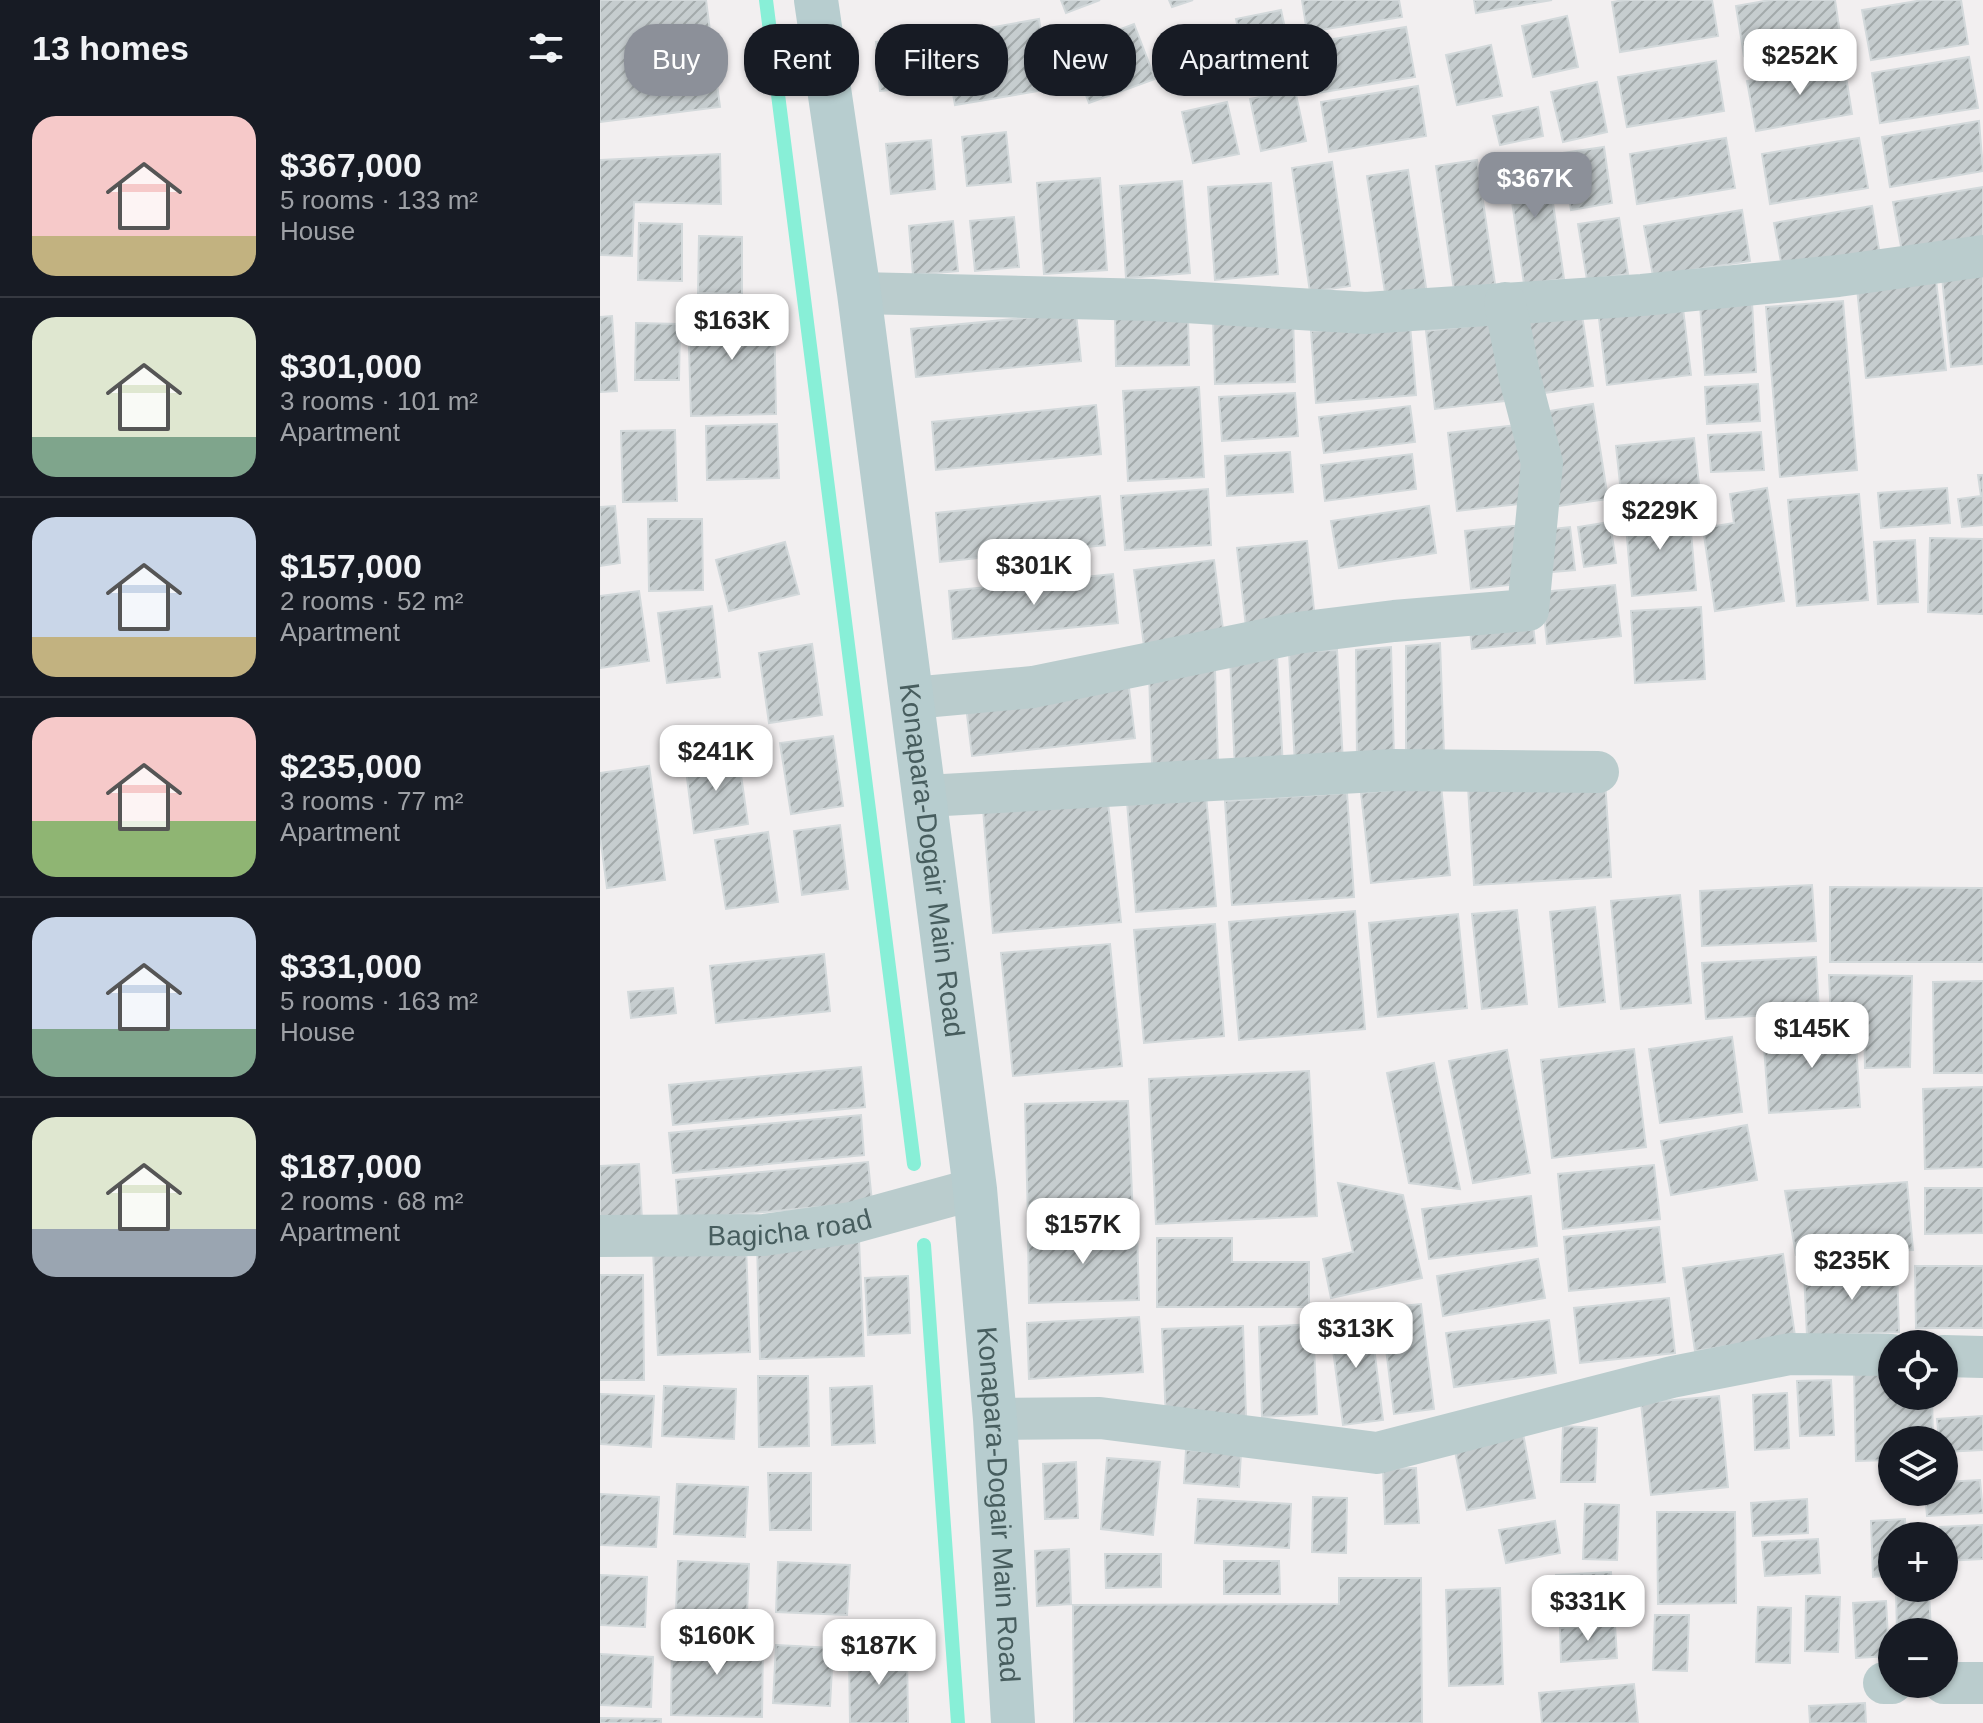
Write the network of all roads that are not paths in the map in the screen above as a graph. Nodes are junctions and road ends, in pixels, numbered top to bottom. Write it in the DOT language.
graph roads {
  1 [pos="816,0"];
  2 [pos="1983,256"];
  3 [pos="859,293"];
  4 [pos="1505,303"];
  5 [pos="912,698"];
  6 [pos="1598,772"];
  7 [pos="926,796"];
  8 [pos="975,1189"];
  9 [pos="600,1236"];
  10 [pos="1878,1355"];
  11 [pos="1958,1356"];
  12 [pos="1983,1357"];
  13 [pos="995,1419"];
  14 [pos="1958,1683"];
  15 [pos="1983,1683"];
  16 [pos="1013,1723"];
  1 -- 3 [label="main road, Konapara-Dogair Main Road"];
  2 -- 4 [label="street"];
  3 -- 4 [label="street"];
  3 -- 5 [label="main road, Konapara-Dogair Main Road"];
  4 -- 5 [label="street"];
  5 -- 7 [label="main road, Konapara-Dogair Main Road"];
  6 -- 7 [label="street"];
  7 -- 8 [label="main road, Konapara-Dogair Main Road"];
  8 -- 9 [label="street, Bagicha road"];
  8 -- 13 [label="main road, Konapara-Dogair Main Road"];
  10 -- 13 [label="street"];
  11 -- 12 [label="street"];
  13 -- 16 [label="main road, Konapara-Dogair Main Road"];
  14 -- 15 [label="street"];
}
